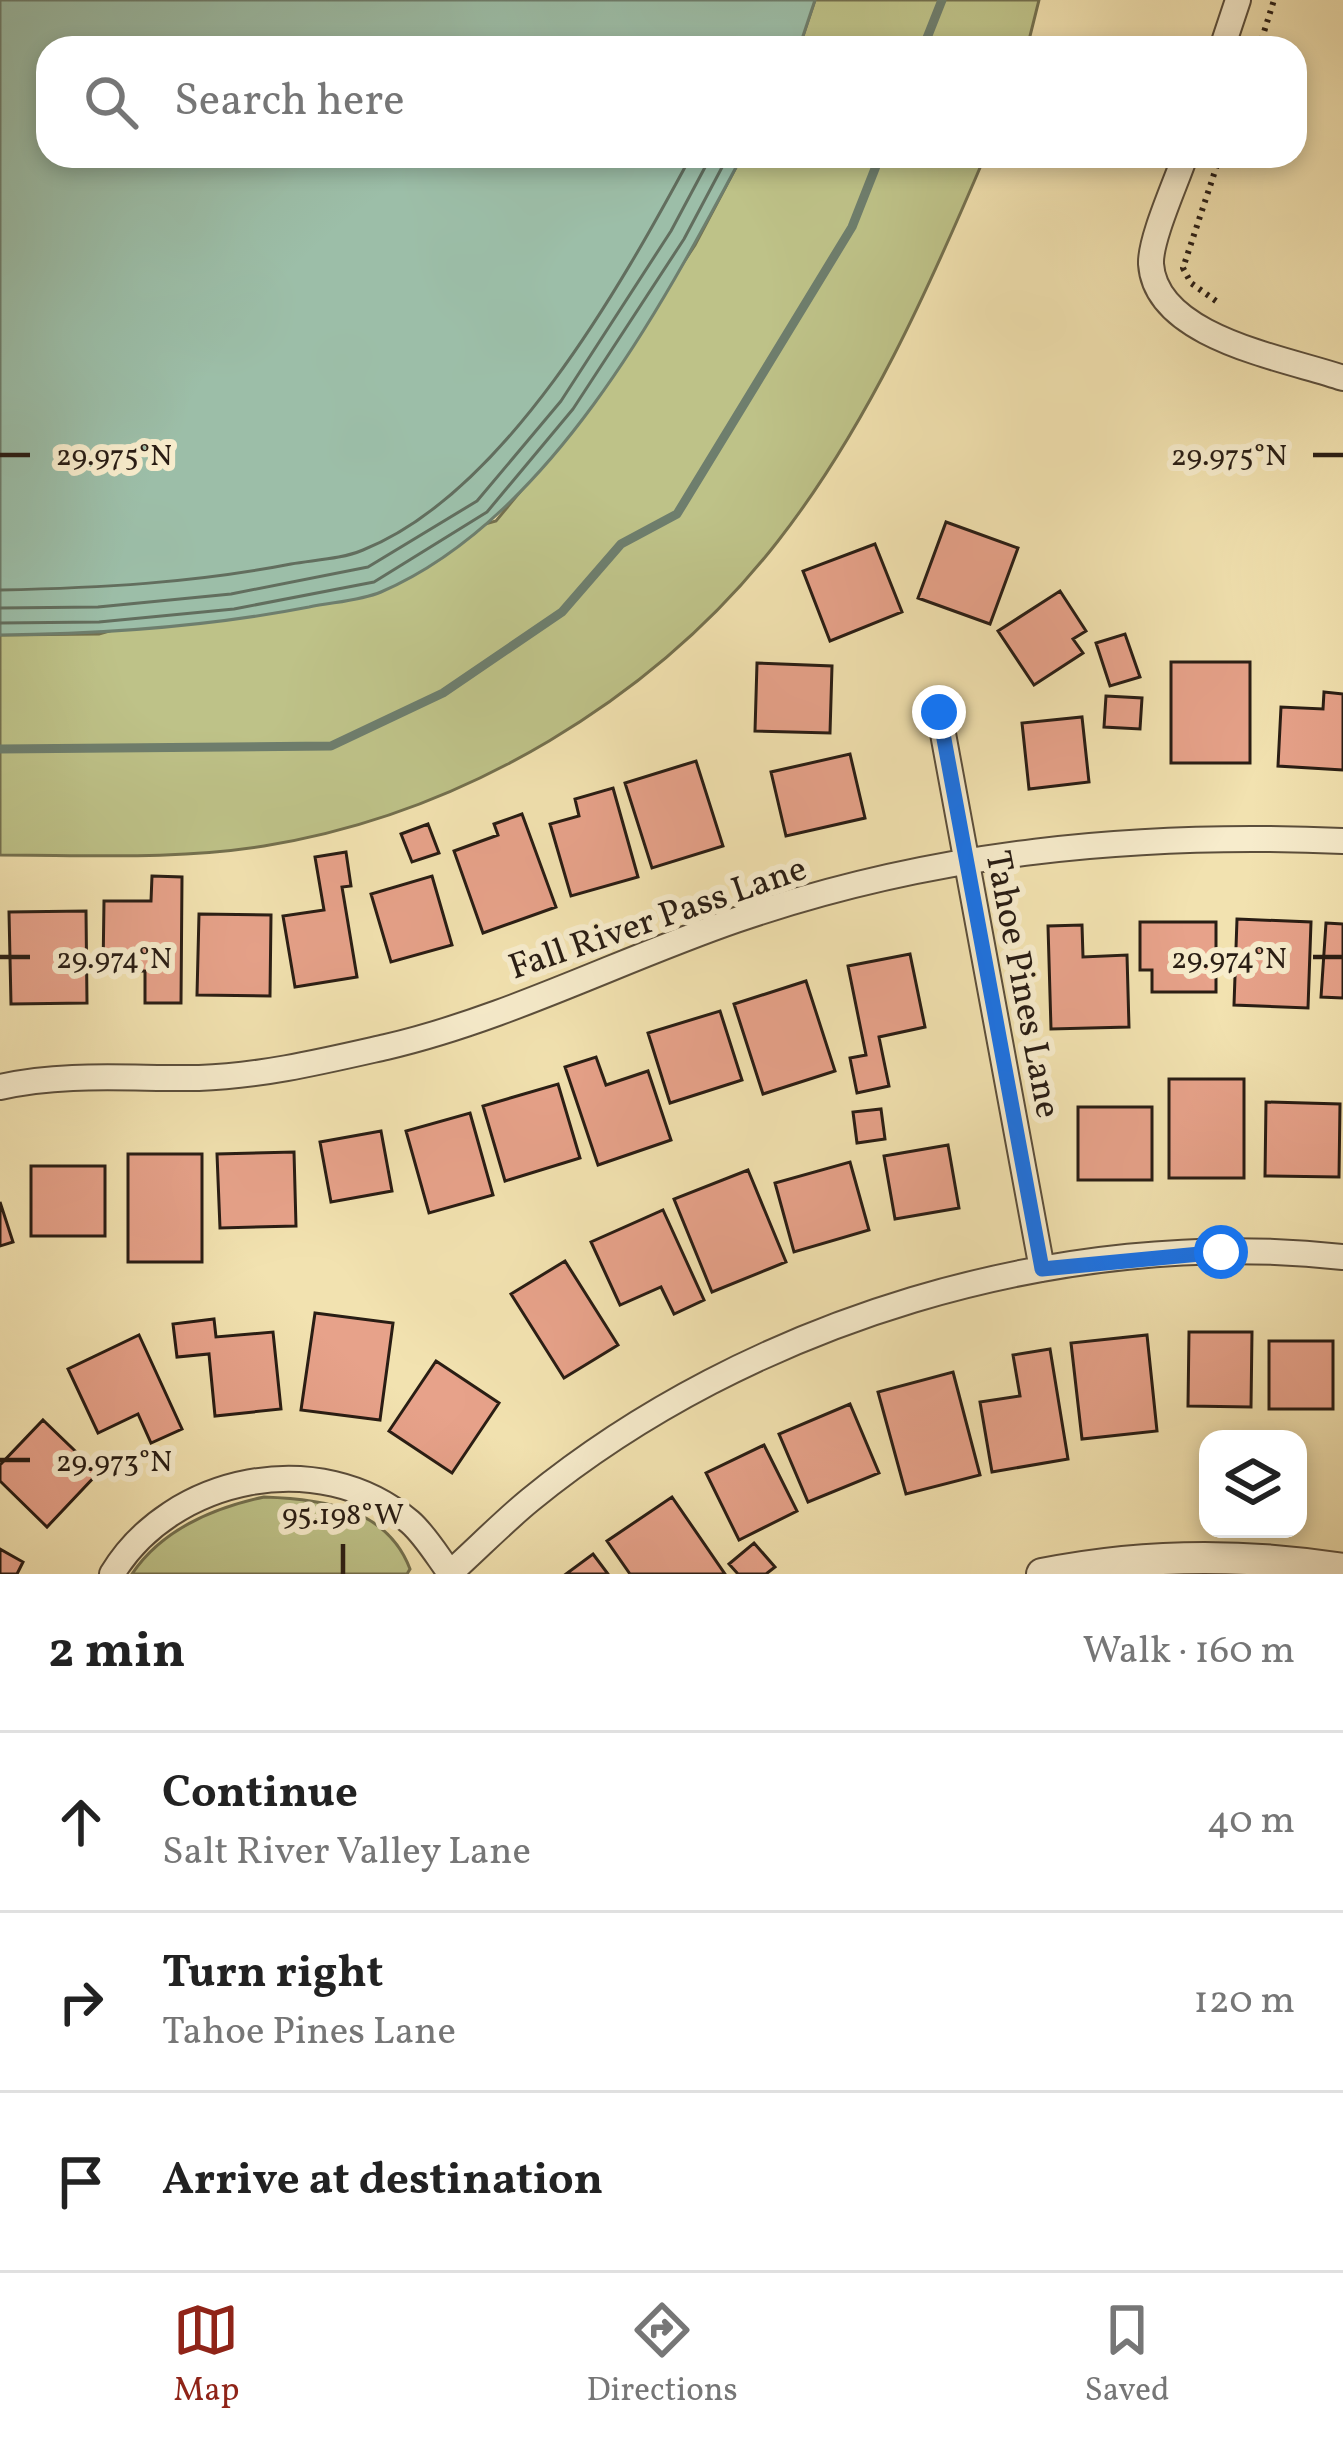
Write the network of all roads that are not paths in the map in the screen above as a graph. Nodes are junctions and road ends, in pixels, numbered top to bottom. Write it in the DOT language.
graph roads {
  1 [pos="1234,1"];
  2 [pos="1225,36"];
  3 [pos="1181,168"];
  4 [pos="1343,378"];
  5 [pos="939,712"];
  6 [pos="1343,841"];
  7 [pos="964,860"];
  8 [pos="0,1087"];
  9 [pos="1343,1257"];
  10 [pos="1042,1269"];
  11 [pos="1343,1569"];
  12 [pos="112,1574"];
  13 [pos="450,1574"];
  14 [pos="1042,1574"];
  1 -- 2 [label="street"];
  3 -- 4 [label="street"];
  5 -- 7 [label="street, Tahoe Pines Lane"];
  6 -- 7 [label="street, Fall River Pass Lane"];
  7 -- 8 [label="street, Fall River Pass Lane"];
  7 -- 10 [label="street, Tahoe Pines Lane"];
  9 -- 10 [label="street"];
  10 -- 13 [label="street"];
  11 -- 14 [label="street"];
  12 -- 13 [label="street"];
}
